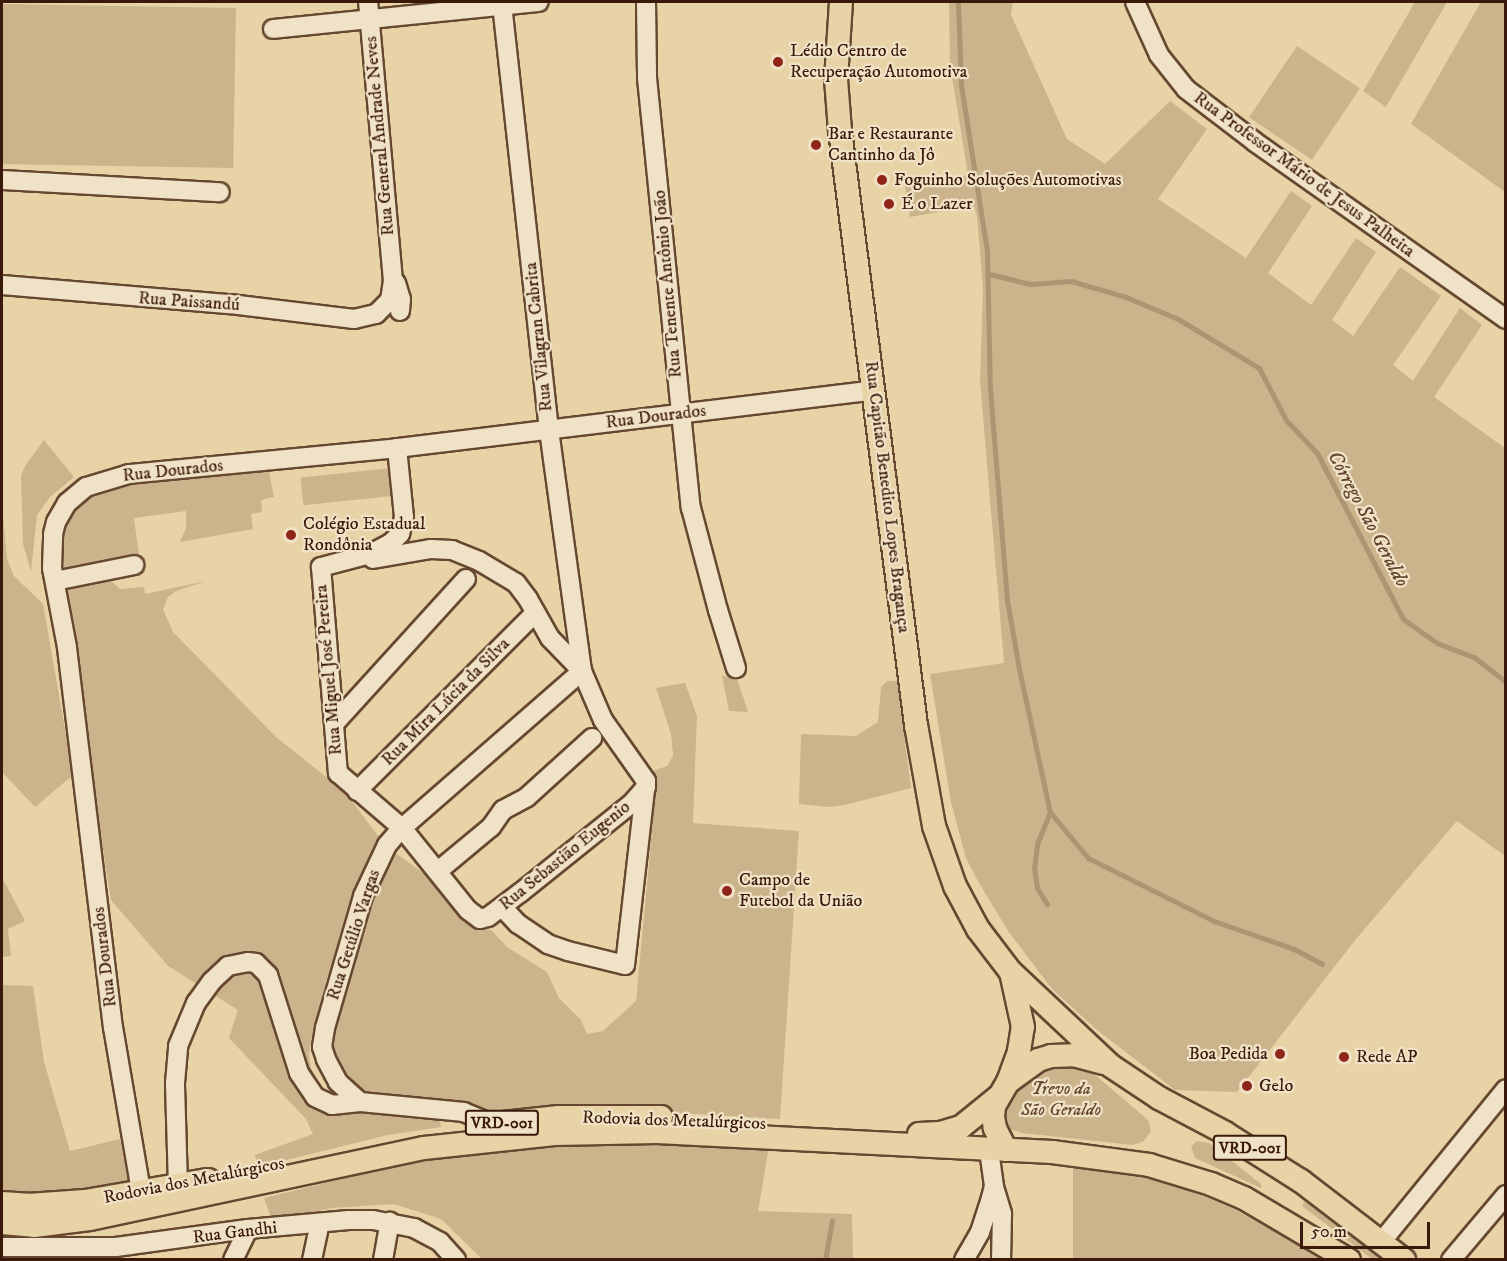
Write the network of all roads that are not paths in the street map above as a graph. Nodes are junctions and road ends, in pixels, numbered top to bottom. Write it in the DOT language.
graph roads {
  1 [pos="539,2"];
  2 [pos="646,2"];
  3 [pos="841,2"];
  4 [pos="1135,2"];
  5 [pos="503,4"];
  6 [pos="369,10"];
  7 [pos="273,29"];
  8 [pos="2,180"];
  9 [pos="220,192"];
  10 [pos="392,270"];
  11 [pos="2,285"];
  12 [pos="400,311"];
  13 [pos="376,314"];
  14 [pos="1506,319"];
  15 [pos="873,390"];
  16 [pos="681,415"];
  17 [pos="549,430"];
  18 [pos="397,448"];
  19 [pos="348,560"];
  20 [pos="134,565"];
  21 [pos="466,579"];
  22 [pos="54,581"];
  23 [pos="535,613"];
  24 [pos="736,668"];
  25 [pos="582,671"];
  26 [pos="334,724"];
  27 [pos="592,738"];
  28 [pos="646,787"];
  29 [pos="357,791"];
  30 [pos="402,828"];
  31 [pos="438,871"];
  32 [pos="502,907"];
  33 [pos="1010,971"];
  34 [pos="1111,1066"];
  35 [pos="1003,1089"];
  36 [pos="1506,1089"];
  37 [pos="360,1102"];
  38 [pos="493,1124"];
  39 [pos="998,1149"];
  40 [pos="178,1186"];
  41 [pos="993,1186"];
  42 [pos="141,1191"];
  43 [pos="1506,1195"];
  44 [pos="2,1203"];
  45 [pos="390,1222"];
  46 [pos="2,1223"];
  47 [pos="320,1223"];
  48 [pos="248,1229"];
  49 [pos="1382,1241"];
  50 [pos="2,1248"];
  51 [pos="233,1260"];
  52 [pos="312,1260"];
  53 [pos="383,1260"];
  54 [pos="456,1260"];
  55 [pos="964,1260"];
  56 [pos="1001,1260"];
  57 [pos="1349,1260"];
  58 [pos="1404,1260"];
  59 [pos="1451,1260"];
  1 -- 5 [label="street"];
  2 -- 16 [label="street, Rua Tenente Antônio João"];
  3 -- 15 [label="main road, Rua Capitão Benedito Lopes Bragança"];
  4 -- 14 [label="street, Rua Professor Mário de Jesus Palheita"];
  5 -- 6 [label="street"];
  5 -- 17 [label="street, Rua Vilagran Cabrita"];
  6 -- 7 [label="street"];
  6 -- 10 [label="street, Rua General Andrade Neves"];
  8 -- 9 [label="street"];
  10 -- 12 [label="street, Rua General Andrade Neves"];
  10 -- 13 [label="street, Rua General Andrade Neves"];
  11 -- 13 [label="street, Rua Paissandú"];
  15 -- 16 [label="street, Rua Dourados"];
  15 -- 33 [label="main road, Rua Capitão Benedito Lopes Bragança"];
  16 -- 17 [label="street, Rua Dourados"];
  16 -- 24 [label="street, Rua Tenente Antônio João"];
  17 -- 18 [label="street, Rua Dourados"];
  17 -- 25 [label="street, Rua Vilagran Cabrita"];
  18 -- 19 [label="street"];
  18 -- 22 [label="street, Rua Dourados"];
  19 -- 23 [label="street"];
  19 -- 26 [label="street, Rua Miguel José Pereira"];
  20 -- 22 [label="street"];
  21 -- 26 [label="street"];
  22 -- 42 [label="street, Rua Dourados"];
  23 -- 25 [label="street"];
  23 -- 29 [label="street, Rua Mira Lúcia da Silva"];
  25 -- 28 [label="street"];
  25 -- 30 [label="street, Rua Getúlio Vargas"];
  26 -- 29 [label="street, Rua Miguel José Pereira"];
  27 -- 31 [label="street"];
  28 -- 32 [label="street, Rua Sebastião Eugenio"];
  28 -- 32 [label="street"];
  29 -- 30 [label="street"];
  30 -- 31 [label="street"];
  30 -- 37 [label="street, Rua Getúlio Vargas"];
  31 -- 32 [label="street, Rua Sebastião Eugenio"];
  33 -- 34 [label="main road, Rua Capitão Benedito Lopes Bragança"];
  33 -- 35 [label="main road, Rua Capitão Benedito Lopes Bragança"];
  34 -- 35 [label="main road, Rua Capitão Benedito Lopes Bragança / VRD-001"];
  34 -- 49 [label="main road, Rua Capitão Benedito Lopes Bragança / VRD-001"];
  35 -- 38 [label="main road, Rodovia dos Metalúrgicos / VRD-001"];
  35 -- 39 [label="main road"];
  36 -- 49 [label="street"];
  37 -- 38 [label="street"];
  37 -- 40 [label="street"];
  38 -- 40 [label="main road, Rodovia dos Metalúrgicos / VRD-001"];
  39 -- 41 [label="street"];
  39 -- 46 [label="main road, Rodovia dos Metalúrgicos"];
  39 -- 57 [label="main road, Rodovia dos Metalúrgicos"];
  40 -- 42 [label="main road, Rodovia dos Metalúrgicos / VRD-001"];
  41 -- 55 [label="street"];
  41 -- 56 [label="street"];
  42 -- 44 [label="main road, Rodovia dos Metalúrgicos / VRD-001"];
  43 -- 59 [label="street"];
  45 -- 47 [label="street, Rua Gandhi"];
  45 -- 53 [label="street"];
  45 -- 54 [label="street, Rua Gandhi"];
  47 -- 48 [label="street, Rua Gandhi"];
  47 -- 52 [label="street"];
  48 -- 50 [label="street, Rua Gandhi"];
  48 -- 51 [label="street"];
  49 -- 58 [label="main road, Rua Capitão Benedito Lopes Bragança / VRD-001"];
}
